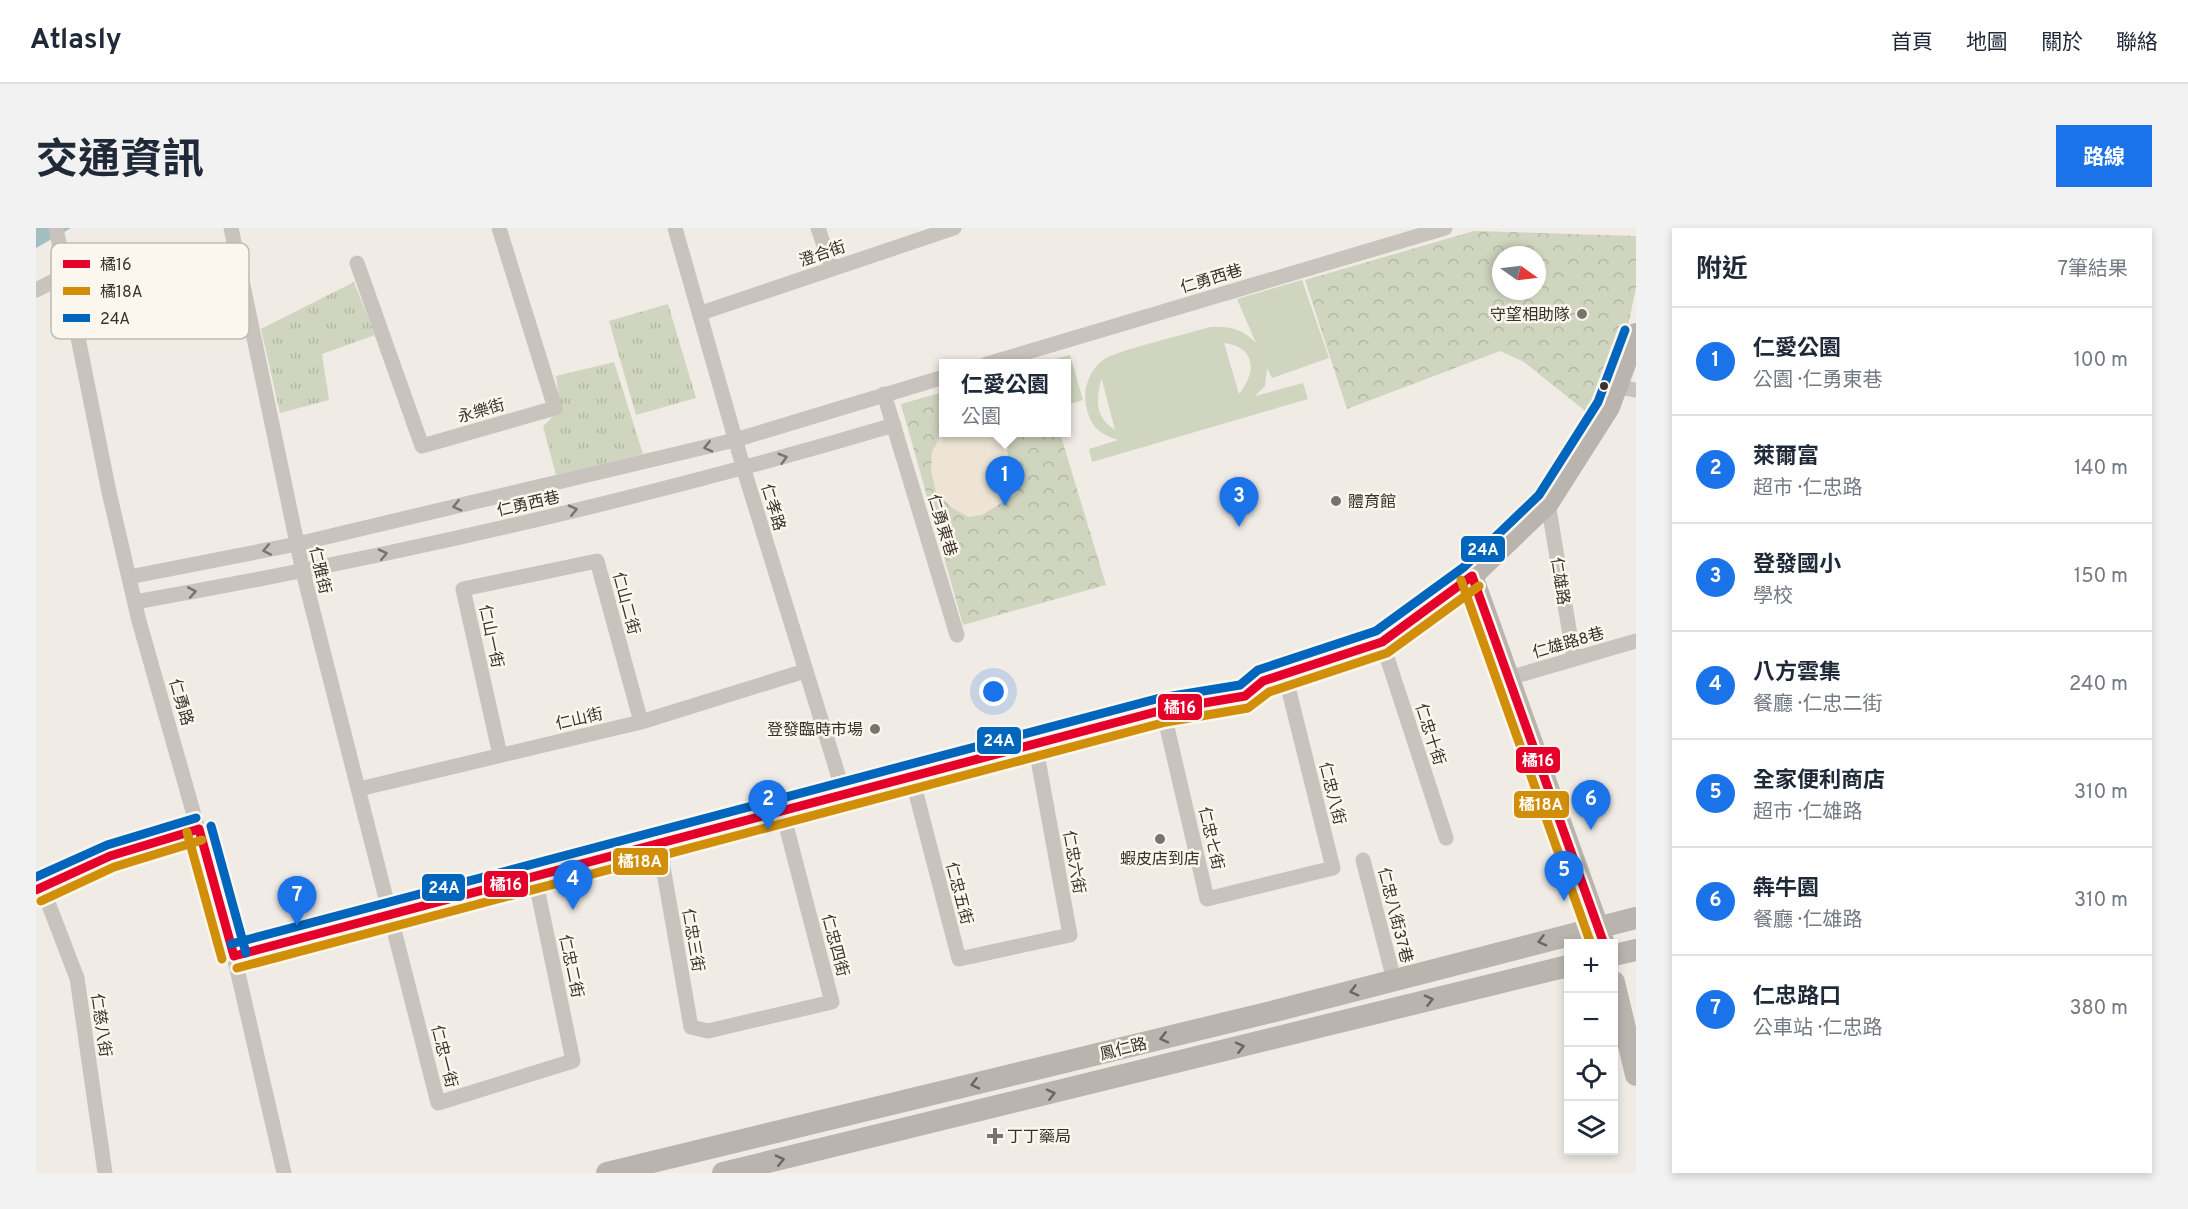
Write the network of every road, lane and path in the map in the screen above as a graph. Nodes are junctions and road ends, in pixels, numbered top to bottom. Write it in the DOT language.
graph roads {
  1 [pos="231,228"];
  2 [pos="499,228"];
  3 [pos="675,228"];
  4 [pos="818,228"];
  5 [pos="1445,228"];
  6 [pos="951,229"];
  7 [pos="234,243"];
  8 [pos="357,263"];
  9 [pos="832,269"];
  10 [pos="51,282"];
  11 [pos="36,290"];
  12 [pos="701,313"];
  13 [pos="249,314"];
  14 [pos="1636,334"];
  15 [pos="79,339"];
  16 [pos="1001,359"];
  17 [pos="939,378"];
  18 [pos="1627,388"];
  19 [pos="884,394"];
  20 [pos="894,425"];
  21 [pos="735,440"];
  22 [pos="744,470"];
  23 [pos="1548,502"];
  24 [pos="297,544"];
  25 [pos="303,573"];
  26 [pos="529,574"];
  27 [pos="1472,576"];
  28 [pos="129,577"];
  29 [pos="135,603"];
  30 [pos="957,635"];
  31 [pos="1636,641"];
  32 [pos="1382,642"];
  33 [pos="1574,659"];
  34 [pos="805,671"];
  35 [pos="1285,675"];
  36 [pos="1509,678"];
  37 [pos="1163,710"];
  38 [pos="641,722"];
  39 [pos="1035,743"];
  40 [pos="500,755"];
  41 [pos="912,778"];
  42 [pos="359,789"];
  43 [pos="844,794"];
  44 [pos="782,810"];
  45 [pos="199,830"];
  46 [pos="1446,838"];
  47 [pos="659,844"];
  48 [pos="1363,860"];
  49 [pos="535,878"];
  50 [pos="1283,882"];
  51 [pos="39,888"];
  52 [pos="392,916"];
  53 [pos="1636,918"];
  54 [pos="1601,935"];
  55 [pos="1018,946"];
  56 [pos="1636,950"];
  57 [pos="1618,954"];
  58 [pos="234,956"];
  59 [pos="1564,967"];
  60 [pos="1394,980"];
  61 [pos="1617,993"];
  62 [pos="708,1030"];
  63 [pos="573,1061"];
  64 [pos="1636,1076"];
  65 [pos="105,1173"];
  66 [pos="284,1173"];
  67 [pos="608,1173"];
  68 [pos="723,1173"];
  1 -- 7 [label="street, 仁雅街"];
  2 -- 8 [label="street, 永樂街"];
  3 -- 12 [label="street, 仁孝路"];
  4 -- 9 [label="street"];
  5 -- 16 [label="street, 仁勇西巷"];
  6 -- 9 [label="street, 澄合街"];
  9 -- 12 [label="street, 澄合街"];
  10 -- 11 [label="street"];
  12 -- 21 [label="street, 仁孝路"];
  13 -- 24 [label="street, 仁雅街"];
  14 -- 18 [label="main road"];
  15 -- 28 [label="street, 仁勇路"];
  17 -- 19 [label="street, 仁勇西巷"];
  18 -- 23 [label="main road"];
  19 -- 20 [label="street"];
  19 -- 21 [label="street, 仁勇西巷"];
  22 -- 20 [label="street, 仁勇西巷, one-way"];
  20 -- 30 [label="street, 仁勇東巷"];
  21 -- 22 [label="street, 仁孝路"];
  21 -- 24 [label="street, 仁勇西巷, one-way"];
  25 -- 22 [label="street, 仁勇西巷, one-way"];
  22 -- 34 [label="street, 仁孝路"];
  23 -- 27 [label="main road"];
  23 -- 33 [label="street, 仁雄路"];
  24 -- 25 [label="street, 仁雅街"];
  24 -- 28 [label="street, 仁勇西巷, one-way"];
  29 -- 25 [label="street, 仁勇西巷, one-way"];
  25 -- 42 [label="street, 仁雅街"];
  26 -- 38 [label="street, 仁山二街"];
  26 -- 40 [label="street, 仁山一街"];
  27 -- 32 [label="street"];
  27 -- 36 [label="main road"];
  28 -- 29 [label="street, 仁勇路"];
  29 -- 45 [label="street, 仁勇路"];
  31 -- 33 [label="street, 仁雄路8巷"];
  32 -- 35 [label="street"];
  32 -- 46 [label="street, 仁忠十街"];
  33 -- 36 [label="street, 仁雄路8巷"];
  34 -- 38 [label="street, 仁山街"];
  34 -- 43 [label="street, 仁孝路"];
  35 -- 37 [label="street"];
  35 -- 50 [label="street, 仁忠八街"];
  36 -- 54 [label="main road"];
  37 -- 39 [label="street"];
  37 -- 50 [label="street, 仁忠七街"];
  38 -- 40 [label="street, 仁山街"];
  39 -- 41 [label="street"];
  39 -- 55 [label="street, 仁忠六街"];
  40 -- 42 [label="street, 仁山街"];
  41 -- 43 [label="street"];
  41 -- 55 [label="street, 仁忠五街"];
  42 -- 52 [label="street, 仁雅街"];
  43 -- 44 [label="street"];
  44 -- 47 [label="street"];
  44 -- 62 [label="street, 仁忠四街"];
  45 -- 51 [label="street"];
  45 -- 58 [label="street, 仁勇路"];
  47 -- 49 [label="street"];
  47 -- 62 [label="street, 仁忠三街"];
  48 -- 60 [label="street, 仁忠八街37巷"];
  49 -- 52 [label="street"];
  49 -- 63 [label="street, 仁忠二街"];
  51 -- 65 [label="street, 仁慈八街"];
  52 -- 58 [label="street"];
  52 -- 63 [label="street, 仁忠一街"];
  53 -- 54 [label="main road, 鳳仁路"];
  54 -- 60 [label="main road, 鳳仁路, one-way"];
  56 -- 57 [label="main road"];
  58 -- 66 [label="street, 仁勇路"];
  68 -- 59 [label="main road, 鳳仁路, one-way"];
  60 -- 67 [label="main road, 鳳仁路, one-way"];
  61 -- 64 [label="main road"];
}
